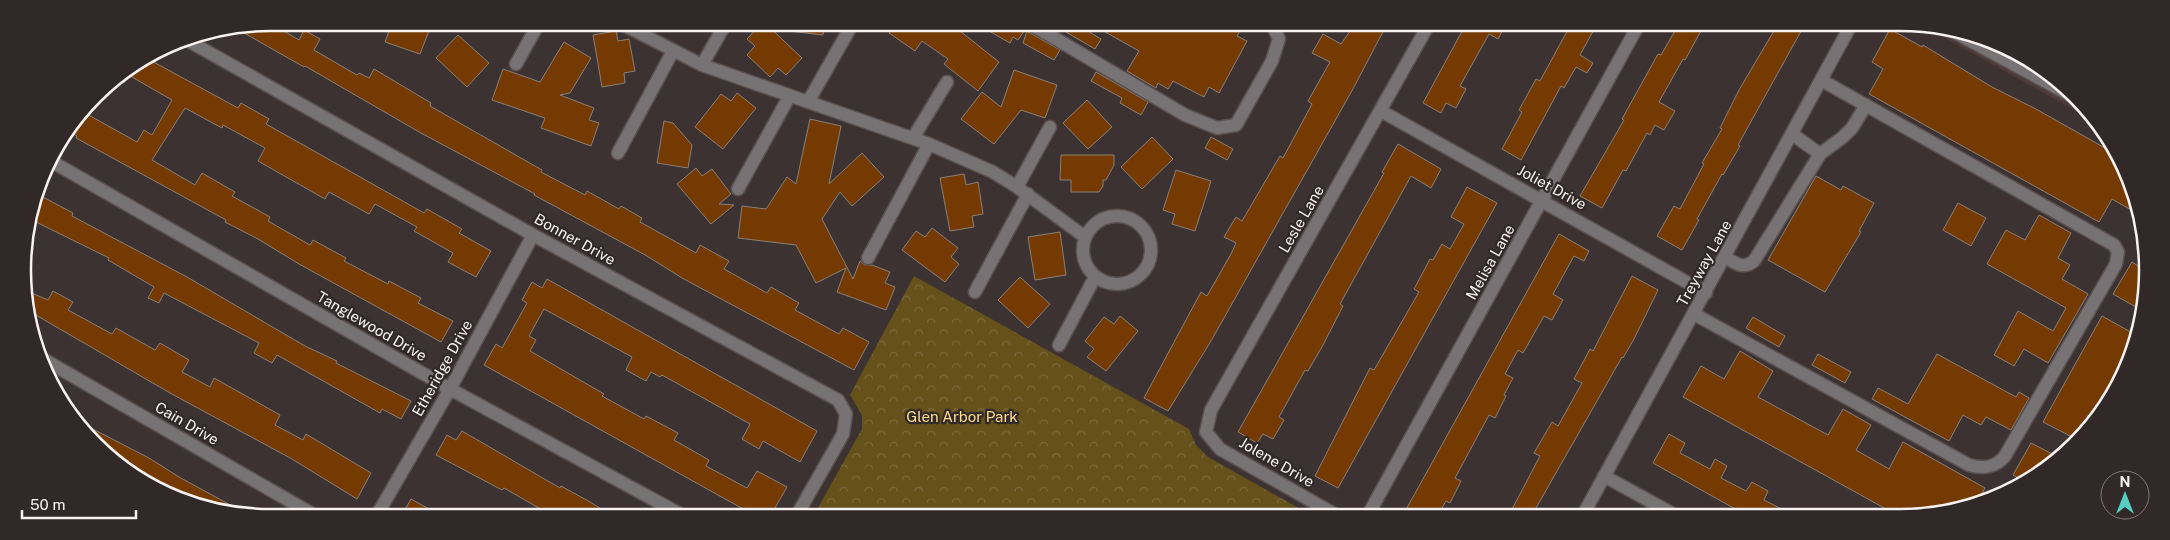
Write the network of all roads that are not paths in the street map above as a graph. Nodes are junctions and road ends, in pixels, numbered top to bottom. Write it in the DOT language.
graph roads {
  1 [pos="535,31"];
  2 [pos="636,31"];
  3 [pos="721,31"];
  4 [pos="848,31"];
  5 [pos="1041,31"];
  6 [pos="1275,31"];
  7 [pos="1425,31"];
  8 [pos="1635,31"];
  9 [pos="1847,31"];
  10 [pos="1975,43"];
  11 [pos="194,44"];
  12 [pos="673,50"];
  13 [pos="516,64"];
  14 [pos="702,65"];
  15 [pos="1821,80"];
  16 [pos="947,82"];
  17 [pos="2047,83"];
  18 [pos="788,96"];
  19 [pos="808,102"];
  20 [pos="1866,105"];
  21 [pos="1381,111"];
  22 [pos="1050,127"];
  23 [pos="1792,134"];
  24 [pos="913,138"];
  25 [pos="929,144"];
  26 [pos="618,153"];
  27 [pos="1820,154"];
  28 [pos="56,164"];
  29 [pos="738,189"];
  30 [pos="1023,191"];
  31 [pos="1543,200"];
  32 [pos="533,235"];
  33 [pos="1085,237"];
  34 [pos="1725,257"];
  35 [pos="868,258"];
  36 [pos="1095,277"];
  37 [pos="975,292"];
  38 [pos="1706,293"];
  39 [pos="1694,314"];
  40 [pos="1059,345"];
  41 [pos="50,364"];
  42 [pos="450,389"];
  43 [pos="1206,432"];
  44 [pos="1604,476"];
  45 [pos="304,509"];
  46 [pos="380,509"];
  47 [pos="671,509"];
  48 [pos="800,509"];
  49 [pos="1326,509"];
  50 [pos="1371,509"];
  51 [pos="1586,509"];
  52 [pos="1664,509"];
  1 -- 13 [label="street"];
  2 -- 12 [label="street"];
  3 -- 14 [label="street"];
  4 -- 19 [label="street"];
  5 -- 6 [label="street"];
  7 -- 21 [label="street, Lesle Lane"];
  8 -- 31 [label="street, Melisa Lane"];
  9 -- 15 [label="street, Treyway Lane"];
  10 -- 17 [label="street"];
  11 -- 32 [label="street, Bonner Drive"];
  12 -- 14 [label="street"];
  12 -- 26 [label="street"];
  14 -- 18 [label="street"];
  15 -- 20 [label="street"];
  15 -- 23 [label="street, Treyway Lane"];
  16 -- 24 [label="street"];
  18 -- 19 [label="street"];
  18 -- 29 [label="street"];
  19 -- 24 [label="street"];
  20 -- 27 [label="street"];
  20 -- 39 [label="street"];
  21 -- 31 [label="street, Joliet Drive"];
  21 -- 43 [label="street, Lesle Lane"];
  22 -- 30 [label="street"];
  23 -- 27 [label="street"];
  23 -- 34 [label="street, Treyway Lane"];
  24 -- 25 [label="street"];
  25 -- 30 [label="street"];
  25 -- 35 [label="street"];
  27 -- 34 [label="street"];
  28 -- 42 [label="street, Tanglewood Drive"];
  30 -- 33 [label="street"];
  30 -- 37 [label="street"];
  31 -- 38 [label="street, Joliet Drive"];
  31 -- 50 [label="street, Melisa Lane"];
  32 -- 42 [label="street, Etheridge Drive"];
  32 -- 48 [label="street, Bonner Drive"];
  33 -- 36 [label="street"];
  33 -- 36 [label="street"];
  34 -- 38 [label="street, Treyway Lane"];
  36 -- 40 [label="street"];
  38 -- 39 [label="street, Treyway Lane"];
  39 -- 44 [label="street, Treyway Lane"];
  41 -- 45 [label="street, Cain Drive"];
  42 -- 46 [label="street, Etheridge Drive"];
  42 -- 47 [label="street, Tanglewood Drive"];
  43 -- 49 [label="street, Jolene Drive"];
  44 -- 51 [label="street, Treyway Lane"];
  44 -- 52 [label="street"];
}
